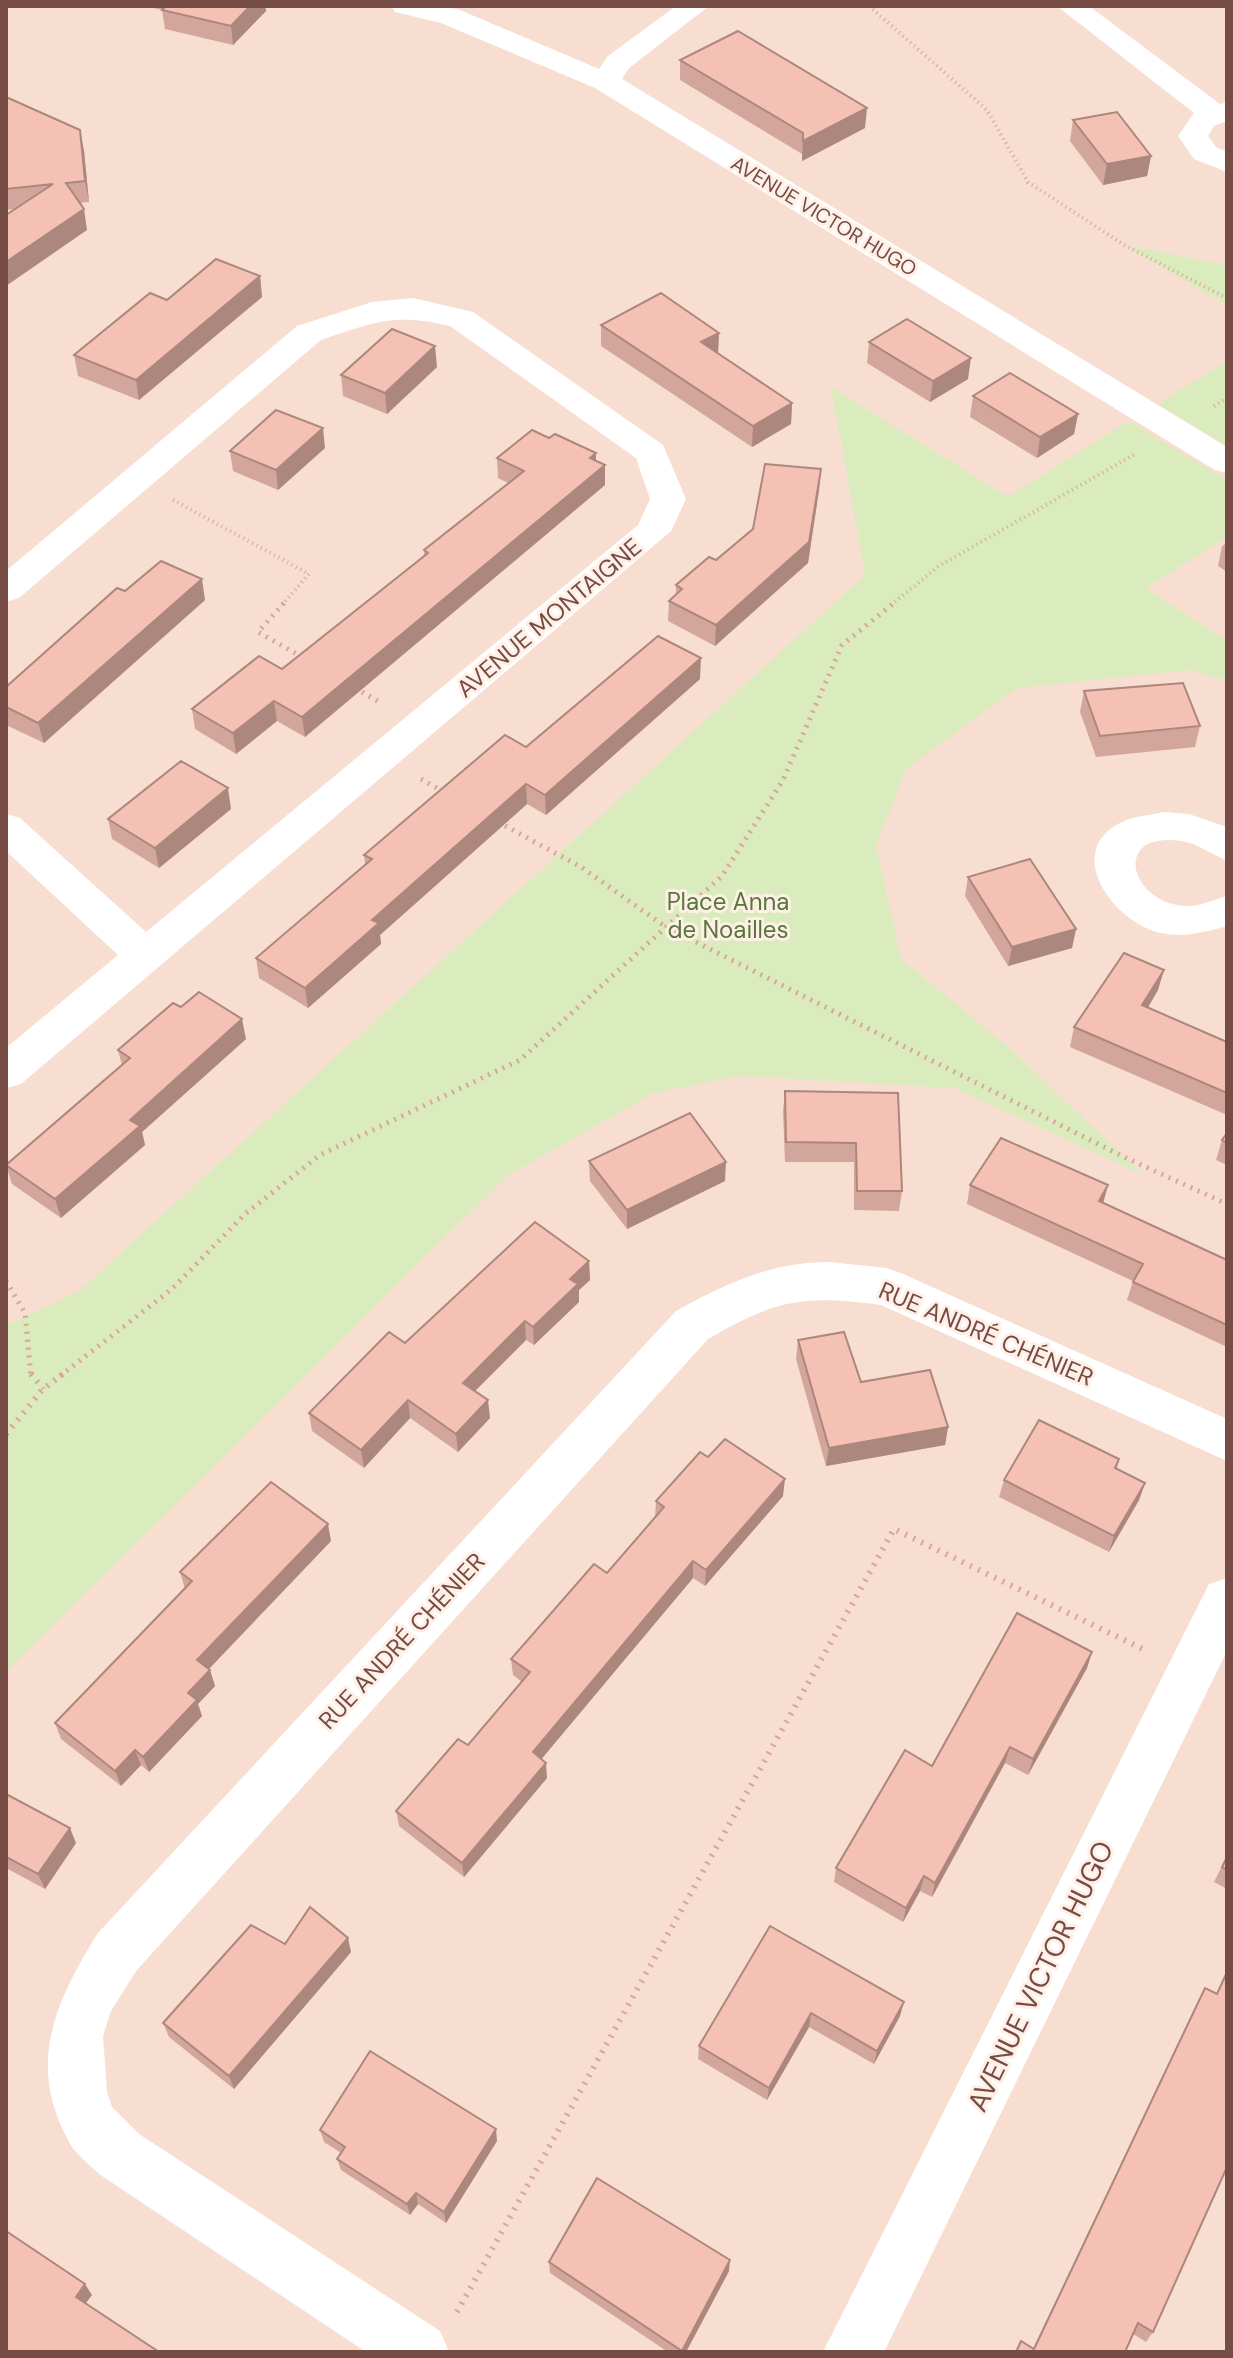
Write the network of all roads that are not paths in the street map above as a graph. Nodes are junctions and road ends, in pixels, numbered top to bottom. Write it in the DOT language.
graph roads {
  1 [pos="405,6"];
  2 [pos="695,6"];
  3 [pos="1071,6"];
  4 [pos="605,82"];
  5 [pos="1220,113"];
  6 [pos="1227,163"];
  7 [pos="1227,462"];
  8 [pos="6,590"];
  9 [pos="6,828"];
  10 [pos="1227,846"];
  11 [pos="1227,911"];
  12 [pos="146,956"];
  13 [pos="6,1072"];
  14 [pos="1227,1441"];
  15 [pos="1227,1600"];
  16 [pos="435,2338"];
  17 [pos="853,2352"];
  1 -- 4 [label="street, AVENUE VICTOR HUGO"];
  2 -- 4 [label="street"];
  3 -- 5 [label="street"];
  4 -- 7 [label="street, AVENUE VICTOR HUGO"];
  5 -- 6 [label="street"];
  8 -- 12 [label="street, AVENUE MONTAIGNE"];
  9 -- 12 [label="street"];
  10 -- 11 [label="street"];
  12 -- 13 [label="street, AVENUE MONTAIGNE"];
  14 -- 16 [label="street, RUE ANDRÉ CHÉNIER"];
  15 -- 17 [label="street, AVENUE VICTOR HUGO"];
}
